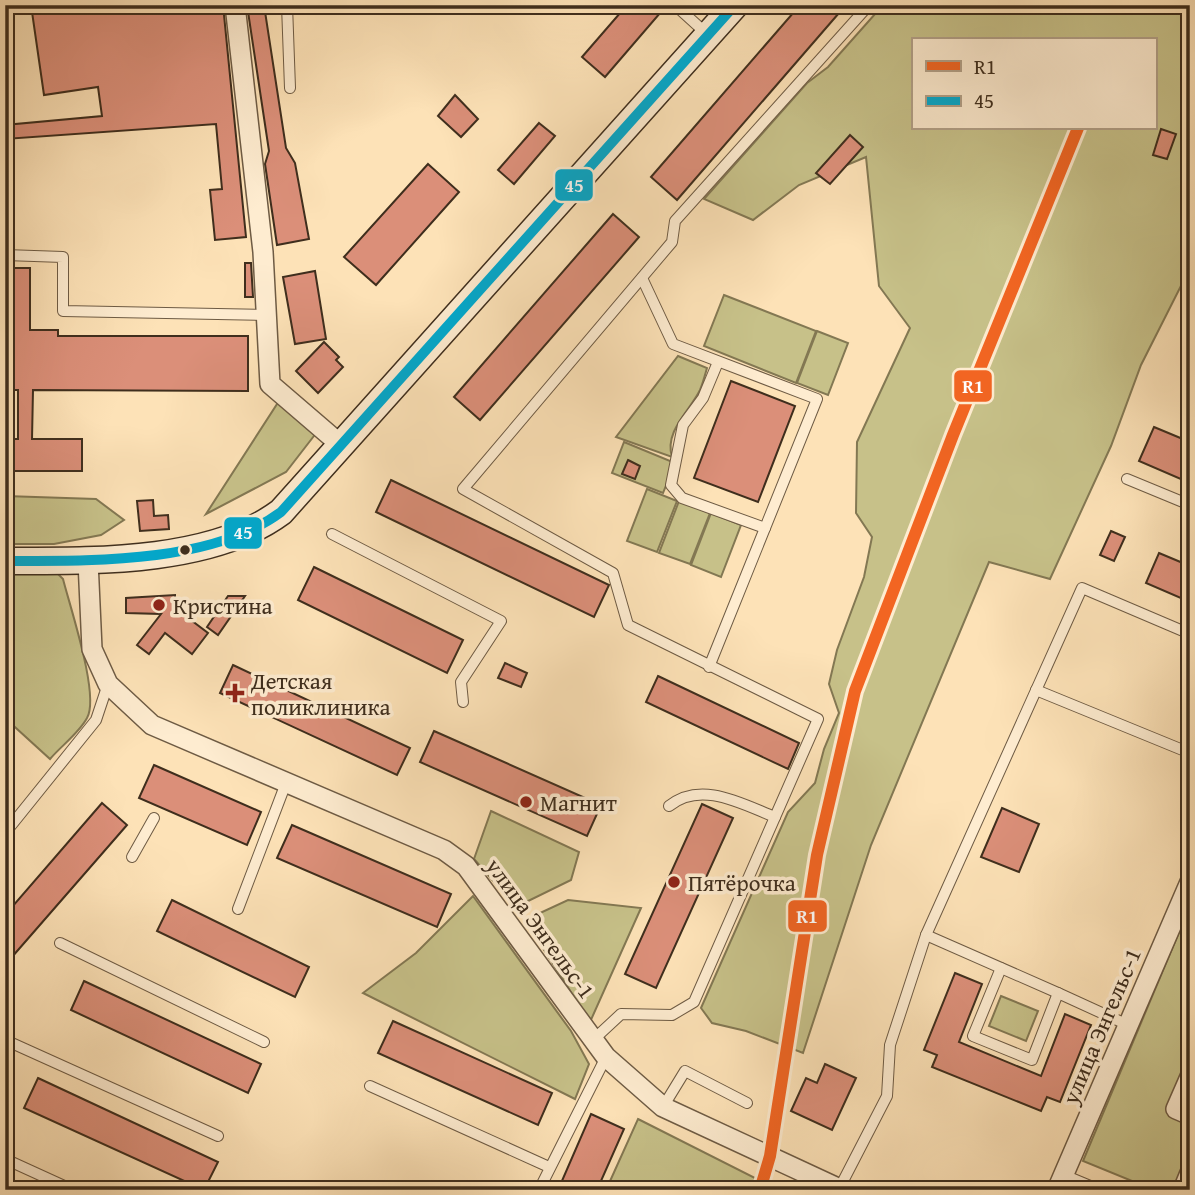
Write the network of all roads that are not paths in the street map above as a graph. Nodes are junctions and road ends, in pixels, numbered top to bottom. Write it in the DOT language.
graph roads {
  1 [pos="235,5"];
  2 [pos="287,5"];
  3 [pos="675,5"];
  4 [pos="735,5"];
  5 [pos="869,5"];
  6 [pos="708,36"];
  7 [pos="290,88"];
  8 [pos="5,254"];
  9 [pos="642,278"];
  10 [pos="268,315"];
  11 [pos="718,362"];
  12 [pos="341,445"];
  13 [pos="1128,479"];
  14 [pos="1190,505"];
  15 [pos="765,528"];
  16 [pos="332,534"];
  17 [pos="5,561"];
  18 [pos="88,561"];
  19 [pos="1190,634"];
  20 [pos="709,667"];
  21 [pos="108,684"];
  22 [pos="1036,690"];
  23 [pos="463,702"];
  24 [pos="1190,753"];
  25 [pos="286,783"];
  26 [pos="669,806"];
  27 [pos="775,817"];
  28 [pos="155,818"];
  29 [pos="5,833"];
  30 [pos="132,857"];
  31 [pos="1190,882"];
  32 [pos="238,909"];
  33 [pos="926,935"];
  34 [pos="60,943"];
  35 [pos="1001,968"];
  36 [pos="1058,993"];
  37 [pos="1128,1025"];
  38 [pos="5,1040"];
  39 [pos="593,1041"];
  40 [pos="264,1042"];
  41 [pos="606,1057"];
  42 [pos="1190,1077"];
  43 [pos="370,1086"];
  44 [pos="747,1103"];
  45 [pos="663,1107"];
  46 [pos="1190,1115"];
  47 [pos="218,1136"];
  48 [pos="5,1159"];
  49 [pos="549,1167"];
  50 [pos="1190,1173"];
  51 [pos="1061,1182"];
  52 [pos="841,1189"];
  53 [pos="73,1190"];
  54 [pos="539,1190"];
  55 [pos="1099,1190"];
  56 [pos="1183,1190"];
  1 -- 10 [label="street"];
  2 -- 7 [label="lane"];
  3 -- 6 [label="lane"];
  4 -- 6 [label="main road"];
  5 -- 9 [label="lane"];
  6 -- 12 [label="main road"];
  8 -- 10 [label="lane"];
  9 -- 11 [label="lane"];
  9 -- 20 [label="lane"];
  10 -- 12 [label="street"];
  11 -- 15 [label="lane"];
  11 -- 15 [label="lane"];
  12 -- 18 [label="main road"];
  13 -- 14 [label="lane"];
  15 -- 20 [label="lane"];
  16 -- 23 [label="lane"];
  17 -- 18 [label="main road"];
  18 -- 21 [label="street, улица Энгельс-1"];
  19 -- 22 [label="lane"];
  20 -- 27 [label="lane"];
  21 -- 25 [label="street, улица Энгельс-1"];
  21 -- 29 [label="lane"];
  22 -- 24 [label="lane"];
  22 -- 33 [label="lane"];
  25 -- 32 [label="lane"];
  25 -- 39 [label="street, улица Энгельс-1"];
  26 -- 27 [label="lane"];
  27 -- 39 [label="lane"];
  28 -- 30 [label="lane"];
  31 -- 37 [label="street, улица Энгельс-1"];
  33 -- 35 [label="lane"];
  33 -- 52 [label="lane"];
  34 -- 40 [label="lane"];
  35 -- 36 [label="lane"];
  35 -- 36 [label="lane"];
  36 -- 37 [label="lane"];
  37 -- 51 [label="street, улица Энгельс-1"];
  38 -- 47 [label="lane"];
  39 -- 41 [label="street, улица Энгельс-1"];
  41 -- 45 [label="street, улица Энгельс-1"];
  41 -- 49 [label="lane"];
  42 -- 46 [label="street"];
  43 -- 49 [label="lane"];
  44 -- 45 [label="lane"];
  45 -- 52 [label="street, улица Энгельс-1"];
  48 -- 53 [label="lane"];
  49 -- 54 [label="lane"];
  50 -- 56 [label="street"];
  51 -- 55 [label="lane"];
}
